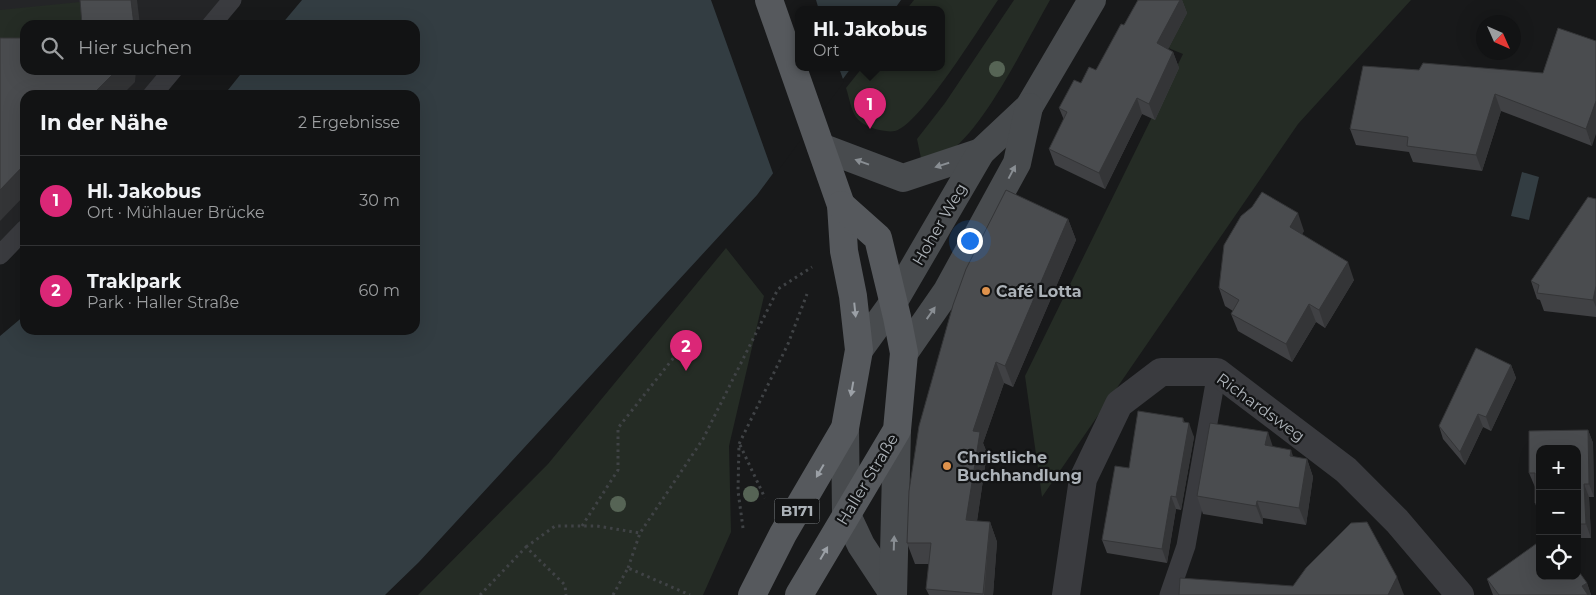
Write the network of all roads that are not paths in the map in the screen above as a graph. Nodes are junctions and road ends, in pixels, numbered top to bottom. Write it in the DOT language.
graph roads {
  1 [pos="232,0"];
  2 [pos="769,0"];
  3 [pos="1092,0"];
  4 [pos="215,20"];
  5 [pos="169,75"];
  6 [pos="156,90"];
  7 [pos="1029,107"];
  8 [pos="821,147"];
  9 [pos="981,152"];
  10 [pos="841,205"];
  11 [pos="20,234"];
  12 [pos="0,255"];
  13 [pos="893,303"];
  14 [pos="859,350"];
  15 [pos="904,353"];
  16 [pos="1217,372"];
  17 [pos="845,428"];
  18 [pos="897,430"];
  19 [pos="846,513"];
  20 [pos="892,594"];
  21 [pos="752,595"];
  22 [pos="799,595"];
  23 [pos="1066,595"];
  24 [pos="1169,595"];
  25 [pos="1460,595"];
  1 -- 4 [label="lane"];
  2 -- 8 [label="main road, B171"];
  3 -- 7 [label="street, Hoher Weg"];
  5 -- 6 [label="lane"];
  7 -- 9 [label="street, Hoher Weg"];
  15 -- 7 [label="street, Hoher Weg, one-way"];
  9 -- 8 [label="street, one-way"];
  8 -- 10 [label="main road, Haller Straße / B171"];
  9 -- 13 [label="street, Hoher Weg"];
  10 -- 13 [label="main road, Haller Straße / B171"];
  10 -- 14 [label="main road, Haller Straße / B171, one-way"];
  11 -- 12 [label="lane"];
  13 -- 14 [label="street, Hoher Weg"];
  13 -- 15 [label="main road, Haller Straße / B171"];
  14 -- 15 [label="main road"];
  14 -- 17 [label="main road, Haller Straße / B171, one-way"];
  15 -- 18 [label="main road, Haller Straße / B171"];
  16 -- 23 [label="street, Richardsweg"];
  16 -- 24 [label="lane"];
  16 -- 25 [label="street, Richardsweg"];
  17 -- 19 [label="street"];
  17 -- 21 [label="main road, Haller Straße / B171, one-way"];
  18 -- 19 [label="main road, Haller Straße / B171"];
  20 -- 18 [label="street, one-way"];
  19 -- 20 [label="street"];
  22 -- 19 [label="main road, Haller Straße / B171, one-way"];
}
